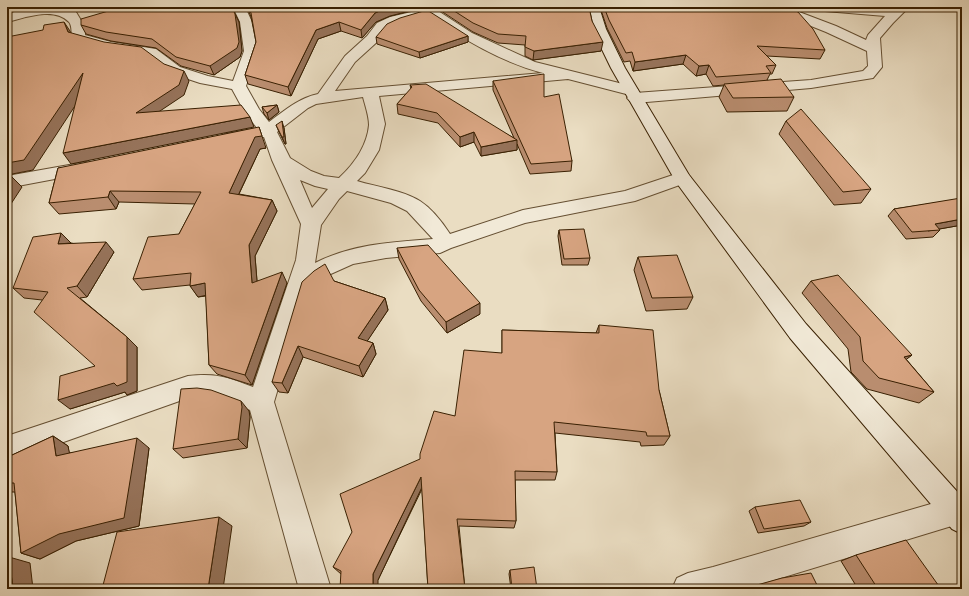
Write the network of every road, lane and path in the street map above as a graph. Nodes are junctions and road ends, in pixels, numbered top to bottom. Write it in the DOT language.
graph roads {
  1 [pos="239,7"];
  2 [pos="593,7"];
  3 [pos="775,7"];
  4 [pos="825,7"];
  5 [pos="427,9"];
  6 [pos="899,10"];
  7 [pos="70,13"];
  8 [pos="7,18"];
  9 [pos="874,49"];
  10 [pos="566,75"];
  11 [pos="238,86"];
  12 [pos="370,92"];
  13 [pos="632,94"];
  14 [pos="324,97"];
  15 [pos="268,131"];
  16 [pos="214,142"];
  17 [pos="282,160"];
  18 [pos="100,165"];
  19 [pos="682,178"];
  20 [pos="7,182"];
  21 [pos="344,184"];
  22 [pos="311,224"];
  23 [pos="444,243"];
  24 [pos="307,252"];
  25 [pos="347,257"];
  26 [pos="297,289"];
  27 [pos="261,402"];
  28 [pos="7,449"];
  29 [pos="959,515"];
  30 [pos="315,589"];
  31 [pos="688,589"];
  1 -- 11 [label="street"];
  2 -- 13 [label="street"];
  3 -- 9 [label="street"];
  4 -- 6 [label="street"];
  5 -- 10 [label="street"];
  5 -- 14 [label="street"];
  6 -- 9 [label="street"];
  7 -- 8 [label="street"];
  7 -- 11 [label="street"];
  9 -- 13 [label="street"];
  10 -- 12 [label="street"];
  10 -- 13 [label="street"];
  11 -- 15 [label="street"];
  12 -- 14 [label="street"];
  12 -- 21 [label="street"];
  13 -- 19 [label="street"];
  14 -- 15 [label="street"];
  15 -- 16 [label="street"];
  15 -- 17 [label="street"];
  17 -- 21 [label="street"];
  17 -- 22 [label="street"];
  18 -- 20 [label="street"];
  19 -- 23 [label="street"];
  19 -- 29 [label="street"];
  21 -- 22 [label="street"];
  21 -- 23 [label="street"];
  22 -- 24 [label="street"];
  23 -- 25 [label="street"];
  24 -- 25 [label="street"];
  24 -- 26 [label="street"];
  25 -- 26 [label="street"];
  26 -- 27 [label="street"];
  27 -- 28 [label="street"];
  27 -- 30 [label="street"];
  29 -- 31 [label="street"];
}
